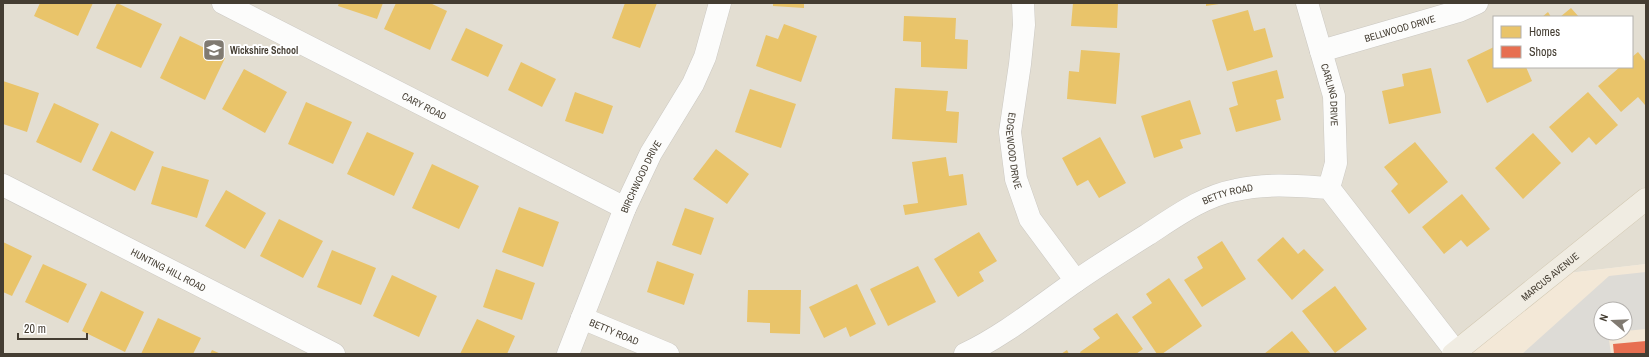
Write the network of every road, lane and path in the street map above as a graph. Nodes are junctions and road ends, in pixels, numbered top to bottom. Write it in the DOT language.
graph roads {
  1 [pos="223,3"];
  2 [pos="720,3"];
  3 [pos="1023,3"];
  4 [pos="1307,3"];
  5 [pos="1477,3"];
  6 [pos="1321,51"];
  7 [pos="3,186"];
  8 [pos="1329,188"];
  9 [pos="1646,199"];
  10 [pos="625,208"];
  11 [pos="1076,281"];
  12 [pos="582,318"];
  13 [pos="1454,353"];
  14 [pos="334,354"];
  15 [pos="568,354"];
  16 [pos="668,354"];
  17 [pos="964,354"];
  1 -- 10 [label="street, CARY ROAD"];
  2 -- 10 [label="street, BIRCHWOOD DRIVE"];
  3 -- 11 [label="street, EDGEWOOD DRIVE"];
  4 -- 6 [label="street, CARLING DRIVE"];
  5 -- 6 [label="street, BELLWOOD DRIVE"];
  6 -- 8 [label="street, CARLING DRIVE"];
  7 -- 14 [label="street, HUNTING HILL ROAD"];
  8 -- 11 [label="street, BETTY ROAD"];
  8 -- 13 [label="street"];
  9 -- 13 [label="main road, MARCUS AVENUE"];
  10 -- 12 [label="street, BIRCHWOOD DRIVE"];
  11 -- 17 [label="street, BETTY ROAD"];
  12 -- 15 [label="street, BIRCHWOOD DRIVE"];
  12 -- 16 [label="street, BETTY ROAD"];
}
